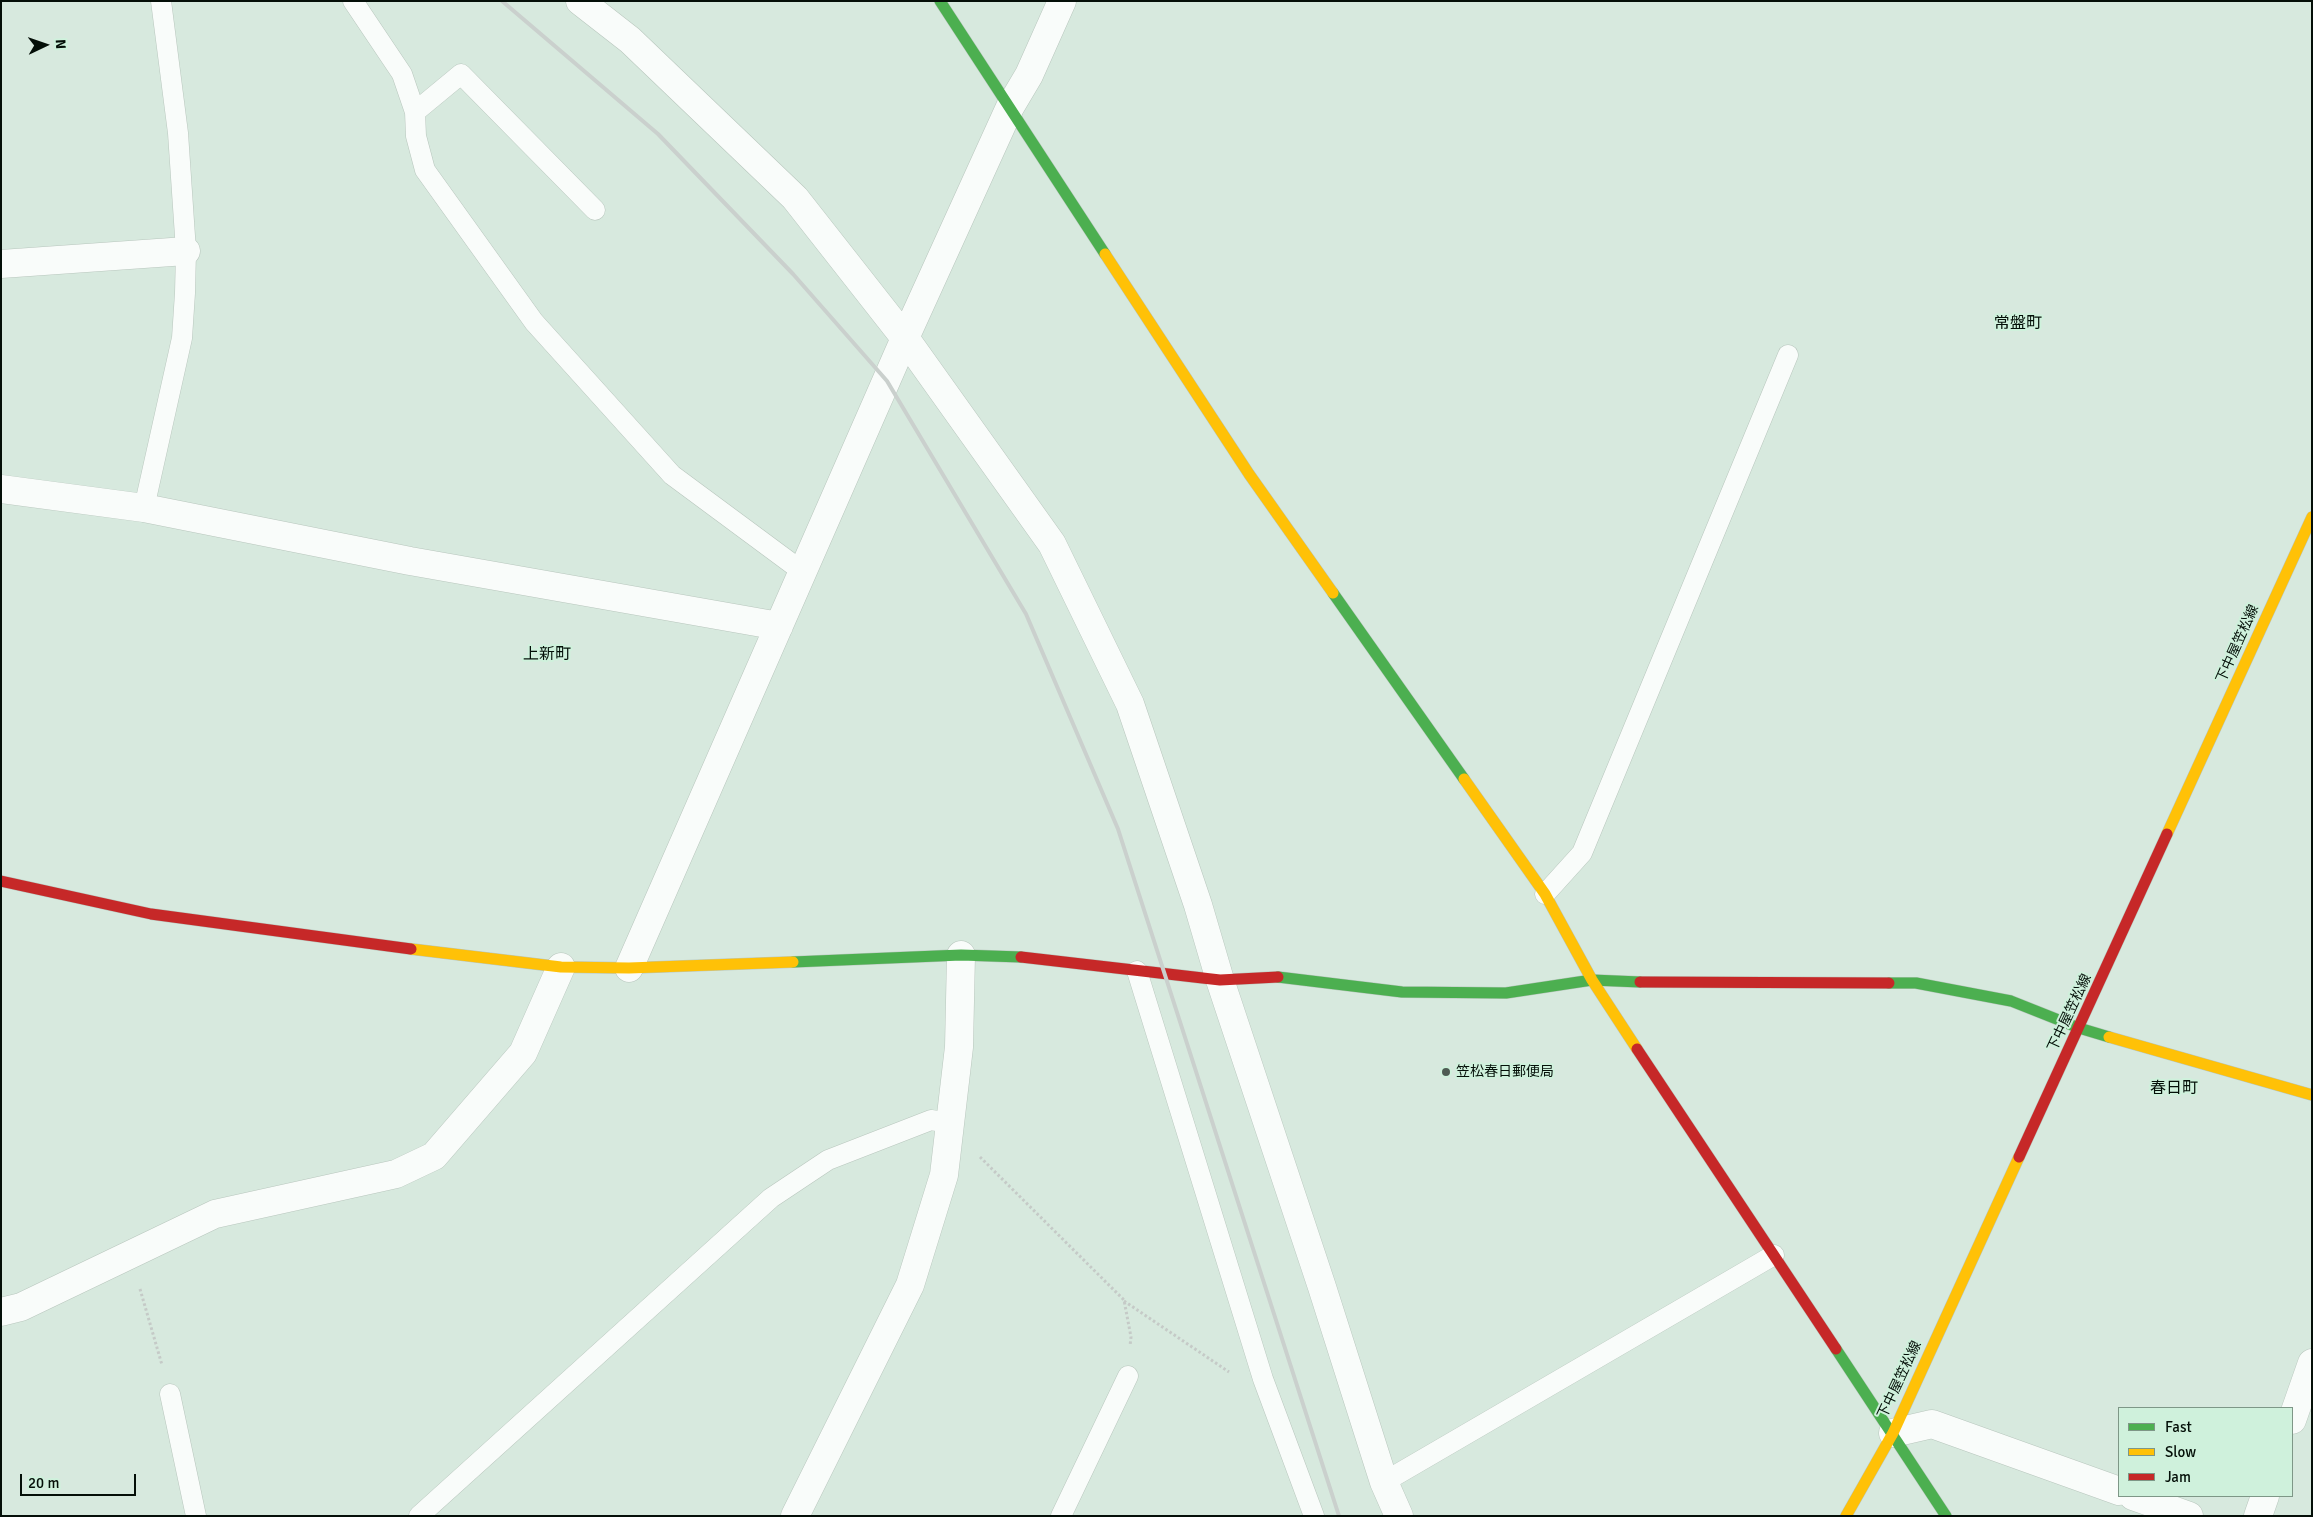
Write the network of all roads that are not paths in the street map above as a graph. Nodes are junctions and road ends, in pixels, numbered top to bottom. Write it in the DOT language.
graph roads {
  1 [pos="161,1"];
  2 [pos="353,1"];
  3 [pos="580,1"];
  4 [pos="940,1"];
  5 [pos="1062,1"];
  6 [pos="1010,107"];
  7 [pos="415,112"];
  8 [pos="595,210"];
  9 [pos="186,251"];
  10 [pos="1,264"];
  11 [pos="905,338"];
  12 [pos="1788,355"];
  13 [pos="1,490"];
  14 [pos="144,508"];
  15 [pos="2312,518"];
  16 [pos="803,572"];
  17 [pos="779,626"];
  18 [pos="1,881"];
  19 [pos="1545,894"];
  20 [pos="961,955"];
  21 [pos="561,967"];
  22 [pos="629,968"];
  23 [pos="1137,971"];
  24 [pos="1220,980"];
  25 [pos="1592,980"];
  26 [pos="2079,1028"];
  27 [pos="2312,1095"];
  28 [pos="949,1134"];
  29 [pos="1774,1255"];
  30 [pos="1,1312"];
  31 [pos="2312,1363"];
  32 [pos="1128,1376"];
  33 [pos="170,1394"];
  34 [pos="2293,1417"];
  35 [pos="1893,1433"];
  36 [pos="1384,1482"];
  37 [pos="2118,1491"];
  38 [pos="2136,1497"];
  39 [pos="2265,1497"];
  40 [pos="196,1516"];
  41 [pos="419,1516"];
  42 [pos="795,1516"];
  43 [pos="1061,1516"];
  44 [pos="1314,1516"];
  45 [pos="1398,1516"];
  46 [pos="1846,1516"];
  47 [pos="1946,1516"];
  48 [pos="2189,1516"];
  49 [pos="2258,1516"];
  1 -- 9 [label="lane"];
  2 -- 7 [label="lane"];
  3 -- 11 [label="street"];
  4 -- 6 [label="street"];
  5 -- 6 [label="street"];
  6 -- 11 [label="street"];
  6 -- 19 [label="street"];
  7 -- 8 [label="lane"];
  7 -- 16 [label="lane"];
  9 -- 10 [label="street"];
  9 -- 14 [label="lane"];
  11 -- 16 [label="street"];
  11 -- 24 [label="street"];
  12 -- 19 [label="lane"];
  13 -- 14 [label="street"];
  14 -- 17 [label="street"];
  15 -- 26 [label="street, 下中屋笠松線"];
  16 -- 17 [label="street"];
  17 -- 22 [label="street"];
  18 -- 21 [label="street"];
  19 -- 25 [label="street"];
  20 -- 22 [label="street"];
  20 -- 23 [label="street"];
  20 -- 28 [label="street"];
  21 -- 22 [label="street"];
  21 -- 30 [label="street"];
  23 -- 24 [label="street"];
  23 -- 44 [label="lane"];
  24 -- 25 [label="street"];
  24 -- 36 [label="street"];
  25 -- 26 [label="street"];
  25 -- 29 [label="street"];
  26 -- 27 [label="street"];
  26 -- 35 [label="street, 下中屋笠松線"];
  28 -- 41 [label="lane"];
  28 -- 42 [label="street"];
  29 -- 35 [label="street"];
  29 -- 36 [label="lane"];
  31 -- 34 [label="street"];
  32 -- 43 [label="lane"];
  33 -- 40 [label="lane"];
  35 -- 37 [label="street"];
  35 -- 46 [label="street, 下中屋笠松線"];
  35 -- 47 [label="street"];
  36 -- 45 [label="street"];
  38 -- 48 [label="street"];
  39 -- 49 [label="street"];
}
